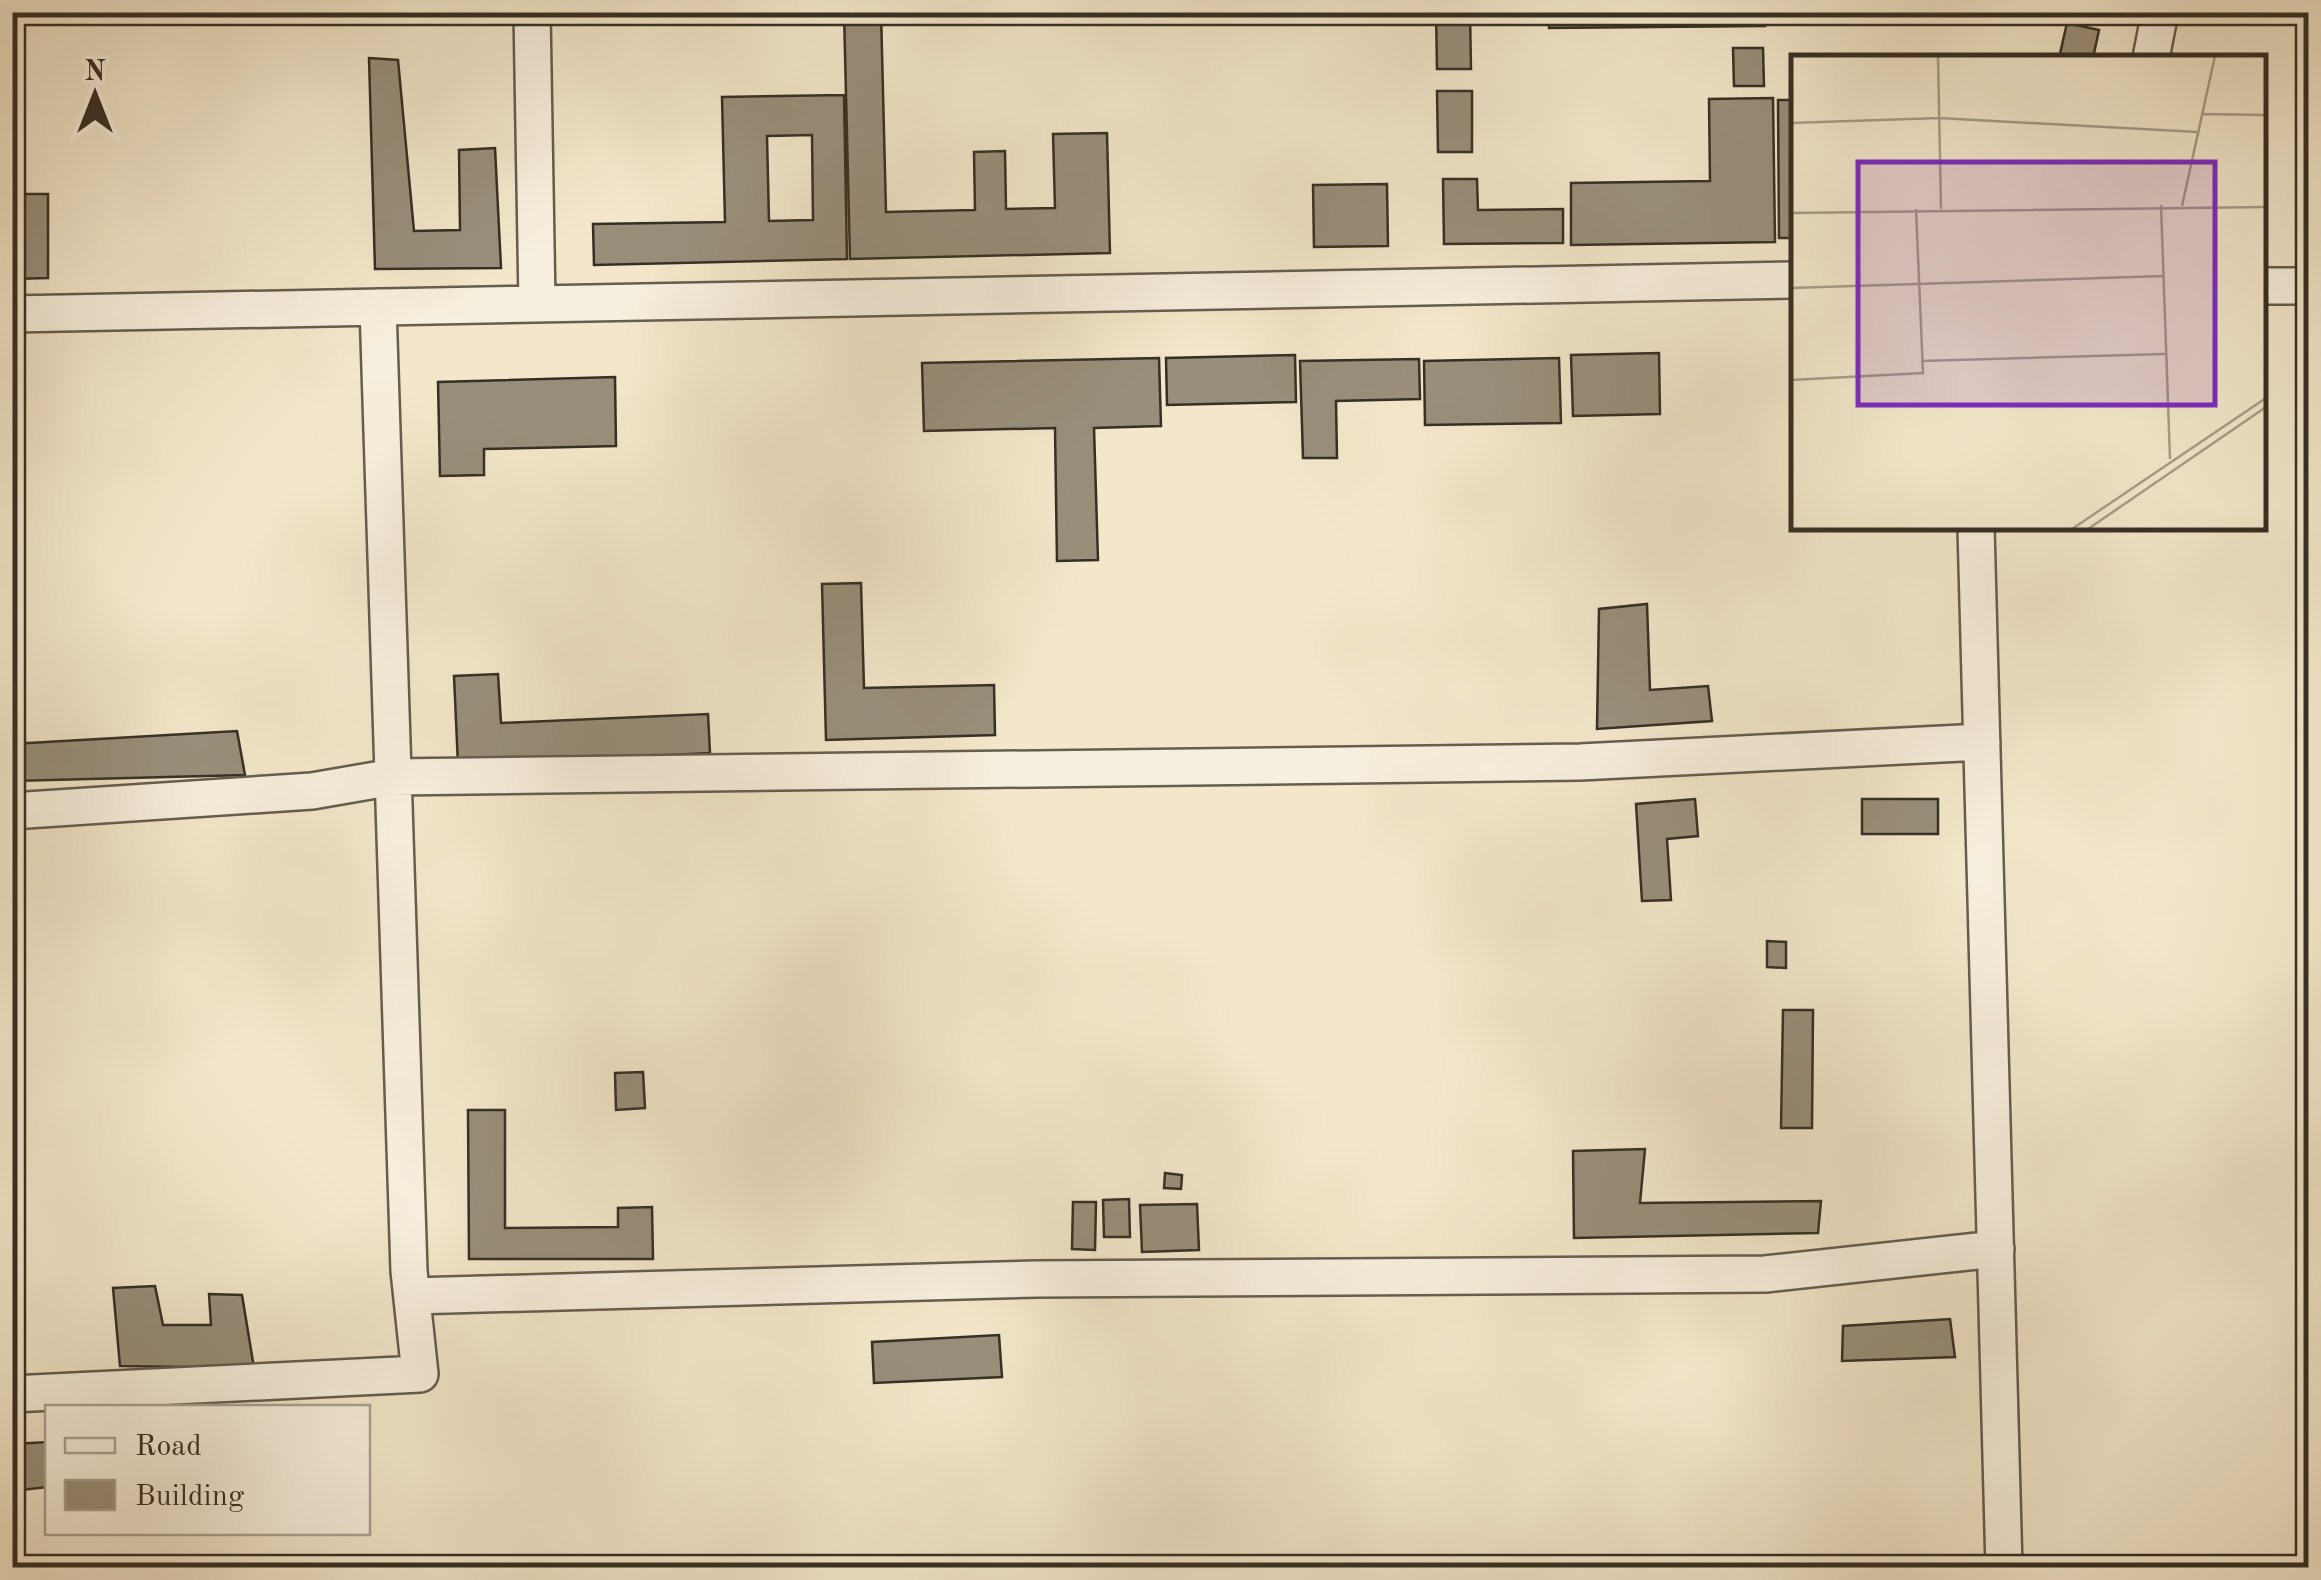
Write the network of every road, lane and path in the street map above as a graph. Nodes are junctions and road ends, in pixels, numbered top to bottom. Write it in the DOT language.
graph roads {
  1 [pos="532,12"];
  2 [pos="2160,12"];
  3 [pos="2152,55"];
  4 [pos="1791,280"];
  5 [pos="2266,286"];
  6 [pos="2308,286"];
  7 [pos="538,303"];
  8 [pos="378,307"];
  9 [pos="12,314"];
  10 [pos="1976,530"];
  11 [pos="1982,742"];
  12 [pos="393,778"];
  13 [pos="12,811"];
  14 [pos="1996,1249"];
  15 [pos="412,1296"];
  16 [pos="12,1394"];
  17 [pos="2004,1568"];
  1 -- 7 [label="street"];
  2 -- 3 [label="street"];
  4 -- 7 [label="street"];
  5 -- 6 [label="street"];
  7 -- 8 [label="street"];
  8 -- 9 [label="street"];
  8 -- 12 [label="street"];
  10 -- 11 [label="street"];
  11 -- 12 [label="street"];
  11 -- 14 [label="street"];
  12 -- 13 [label="street"];
  12 -- 15 [label="street"];
  14 -- 15 [label="street"];
  14 -- 17 [label="street"];
  15 -- 16 [label="street"];
}
